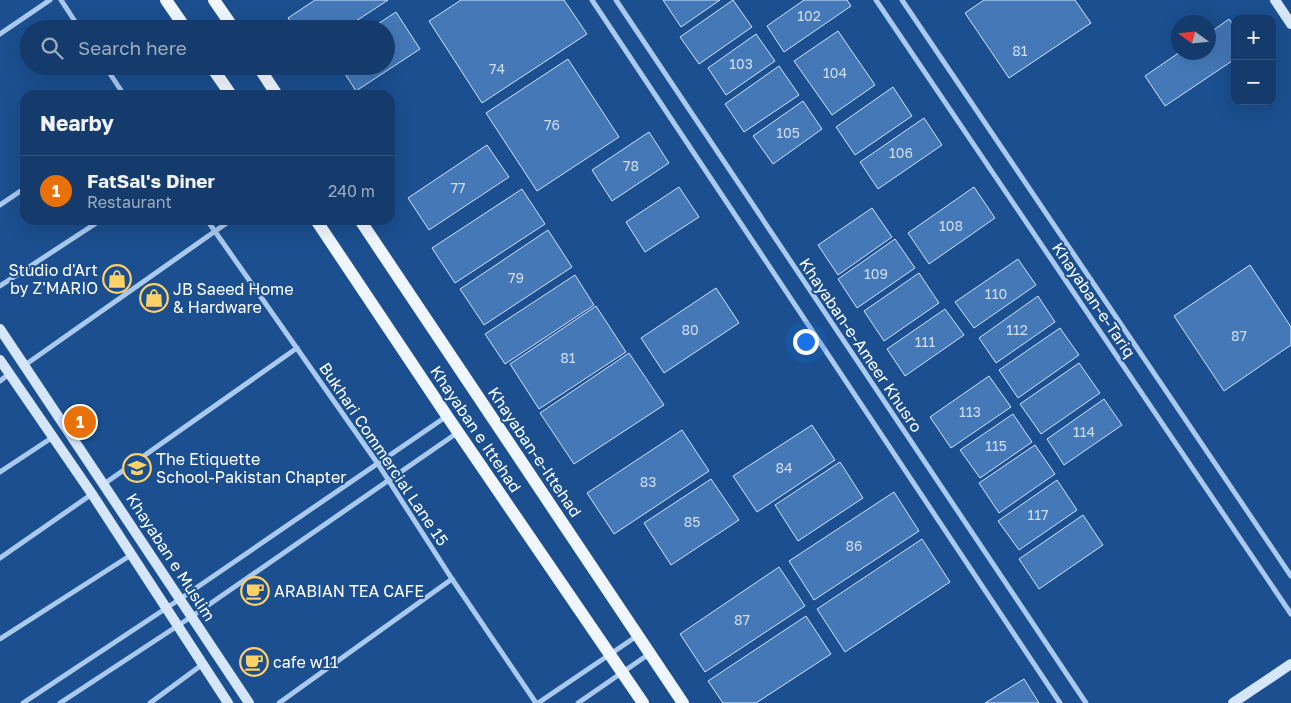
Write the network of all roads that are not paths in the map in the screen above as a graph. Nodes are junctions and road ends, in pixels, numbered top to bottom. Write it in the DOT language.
graph roads {
  1 [pos="50,0"];
  2 [pos="61,0"];
  3 [pos="166,0"];
  4 [pos="214,0"];
  5 [pos="592,0"];
  6 [pos="616,0"];
  7 [pos="876,0"];
  8 [pos="902,0"];
  9 [pos="1275,0"];
  10 [pos="20,20"];
  11 [pos="21,20"];
  12 [pos="74,20"];
  13 [pos="180,20"];
  14 [pos="228,20"];
  15 [pos="1291,24"];
  16 [pos="0,34"];
  17 [pos="111,75"];
  18 [pos="217,75"];
  19 [pos="264,75"];
  20 [pos="121,90"];
  21 [pos="228,90"];
  22 [pos="274,90"];
  23 [pos="20,191"];
  24 [pos="0,205"];
  25 [pos="94,225"];
  26 [pos="211,225"];
  27 [pos="224,225"];
  28 [pos="319,225"];
  29 [pos="363,225"];
  30 [pos="215,231"];
  31 [pos="0,286"];
  32 [pos="0,329"];
  33 [pos="297,348"];
  34 [pos="0,360"];
  35 [pos="24,365"];
  36 [pos="10,374"];
  37 [pos="0,381"];
  38 [pos="447,416"];
  39 [pos="458,432"];
  40 [pos="53,437"];
  41 [pos="378,464"];
  42 [pos="0,472"];
  43 [pos="389,480"];
  44 [pos="104,484"];
  45 [pos="92,494"];
  46 [pos="131,555"];
  47 [pos="0,558"];
  48 [pos="1291,576"];
  49 [pos="452,579"];
  50 [pos="180,599"];
  51 [pos="166,609"];
  52 [pos="1291,614"];
  53 [pos="192,617"];
  54 [pos="177,626"];
  55 [pos="638,636"];
  56 [pos="0,639"];
  57 [pos="650,653"];
  58 [pos="610,655"];
  59 [pos="203,664"];
  60 [pos="1291,664"];
  61 [pos="622,672"];
  62 [pos="23,703"];
  63 [pos="60,703"];
  64 [pos="150,703"];
  65 [pos="228,703"];
  66 [pos="249,703"];
  67 [pos="279,703"];
  68 [pos="537,703"];
  69 [pos="578,703"];
  70 [pos="643,703"];
  71 [pos="683,703"];
  72 [pos="1060,703"];
  73 [pos="1086,703"];
  74 [pos="1233,703"];
  1 -- 11 [label="street"];
  2 -- 12 [label="street"];
  3 -- 13 [label="main road"];
  4 -- 14 [label="main road"];
  5 -- 72 [label="street, Khayaban-e-Ameer Khusro"];
  6 -- 73 [label="street, Khayaban-e-Ameer Khusro"];
  7 -- 52 [label="street, Khayaban-e-Tariq"];
  8 -- 48 [label="street, Khayaban-e-Tariq"];
  9 -- 15 [label="street"];
  10 -- 16 [label="street"];
  17 -- 20 [label="street"];
  18 -- 21 [label="main road"];
  19 -- 22 [label="main road"];
  23 -- 24 [label="street"];
  25 -- 31 [label="street"];
  26 -- 30 [label="street, Bukhari Commercial Lane 15"];
  27 -- 30 [label="street"];
  28 -- 38 [label="main road, Khayaban e Ittehad"];
  29 -- 55 [label="main road, Khayaban-e-Ittehad"];
  30 -- 33 [label="street, Bukhari Commercial Lane 15"];
  30 -- 35 [label="street"];
  32 -- 35 [label="street, Khayaban e Muslim"];
  33 -- 41 [label="street, Bukhari Commercial Lane 15"];
  33 -- 44 [label="street"];
  34 -- 36 [label="street, Khayaban e Muslim"];
  35 -- 44 [label="street, Khayaban e Muslim"];
  36 -- 37 [label="street"];
  36 -- 40 [label="street, Khayaban e Muslim"];
  38 -- 39 [label="main road, Khayaban e Ittehad"];
  38 -- 41 [label="street"];
  39 -- 43 [label="street"];
  39 -- 58 [label="main road, Khayaban e Ittehad"];
  40 -- 42 [label="street"];
  40 -- 45 [label="street, Khayaban e Muslim"];
  41 -- 43 [label="street, Bukhari Commercial Lane 15"];
  41 -- 50 [label="street"];
  43 -- 49 [label="street, Bukhari Commercial Lane 15"];
  43 -- 53 [label="street"];
  44 -- 50 [label="street, Khayaban e Muslim"];
  45 -- 46 [label="street, Khayaban e Muslim"];
  45 -- 47 [label="street"];
  46 -- 51 [label="street, Khayaban e Muslim"];
  46 -- 56 [label="street"];
  49 -- 67 [label="street"];
  49 -- 68 [label="street, Bukhari Commercial Lane 15"];
  50 -- 51 [label="street"];
  50 -- 53 [label="street, Khayaban e Muslim"];
  51 -- 54 [label="street, Khayaban e Muslim"];
  51 -- 62 [label="street"];
  53 -- 54 [label="street"];
  53 -- 66 [label="street, Khayaban e Muslim"];
  54 -- 59 [label="street, Khayaban e Muslim"];
  54 -- 63 [label="street"];
  55 -- 57 [label="main road, Khayaban-e-Ittehad"];
  55 -- 58 [label="street"];
  57 -- 61 [label="street"];
  57 -- 71 [label="main road, Khayaban-e-Ittehad"];
  58 -- 61 [label="main road"];
  58 -- 68 [label="street"];
  59 -- 64 [label="street"];
  59 -- 65 [label="street, Khayaban e Muslim"];
  60 -- 74 [label="street"];
  61 -- 69 [label="street"];
  61 -- 70 [label="main road"];
}
